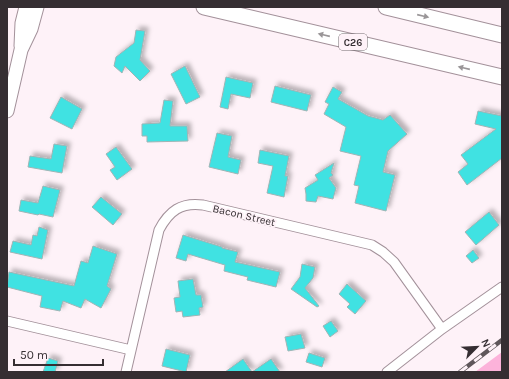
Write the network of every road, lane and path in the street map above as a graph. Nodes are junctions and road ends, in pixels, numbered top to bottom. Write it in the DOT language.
graph roads {
  1 [pos="26,7"];
  2 [pos="37,7"];
  3 [pos="204,7"];
  4 [pos="386,7"];
  5 [pos="502,35"];
  6 [pos="21,50"];
  7 [pos="502,77"];
  8 [pos="7,111"];
  9 [pos="502,287"];
  10 [pos="7,321"];
  11 [pos="442,329"];
  12 [pos="131,350"];
  13 [pos="126,372"];
  14 [pos="388,372"];
  1 -- 6 [label="street"];
  2 -- 6 [label="street"];
  7 -- 3 [label="main road, C26, one-way"];
  4 -- 5 [label="main road, one-way"];
  6 -- 8 [label="street"];
  9 -- 11 [label="street"];
  10 -- 12 [label="street"];
  11 -- 12 [label="street, Bacon Street"];
  11 -- 14 [label="street"];
  12 -- 13 [label="street, Bacon Street"];
}
